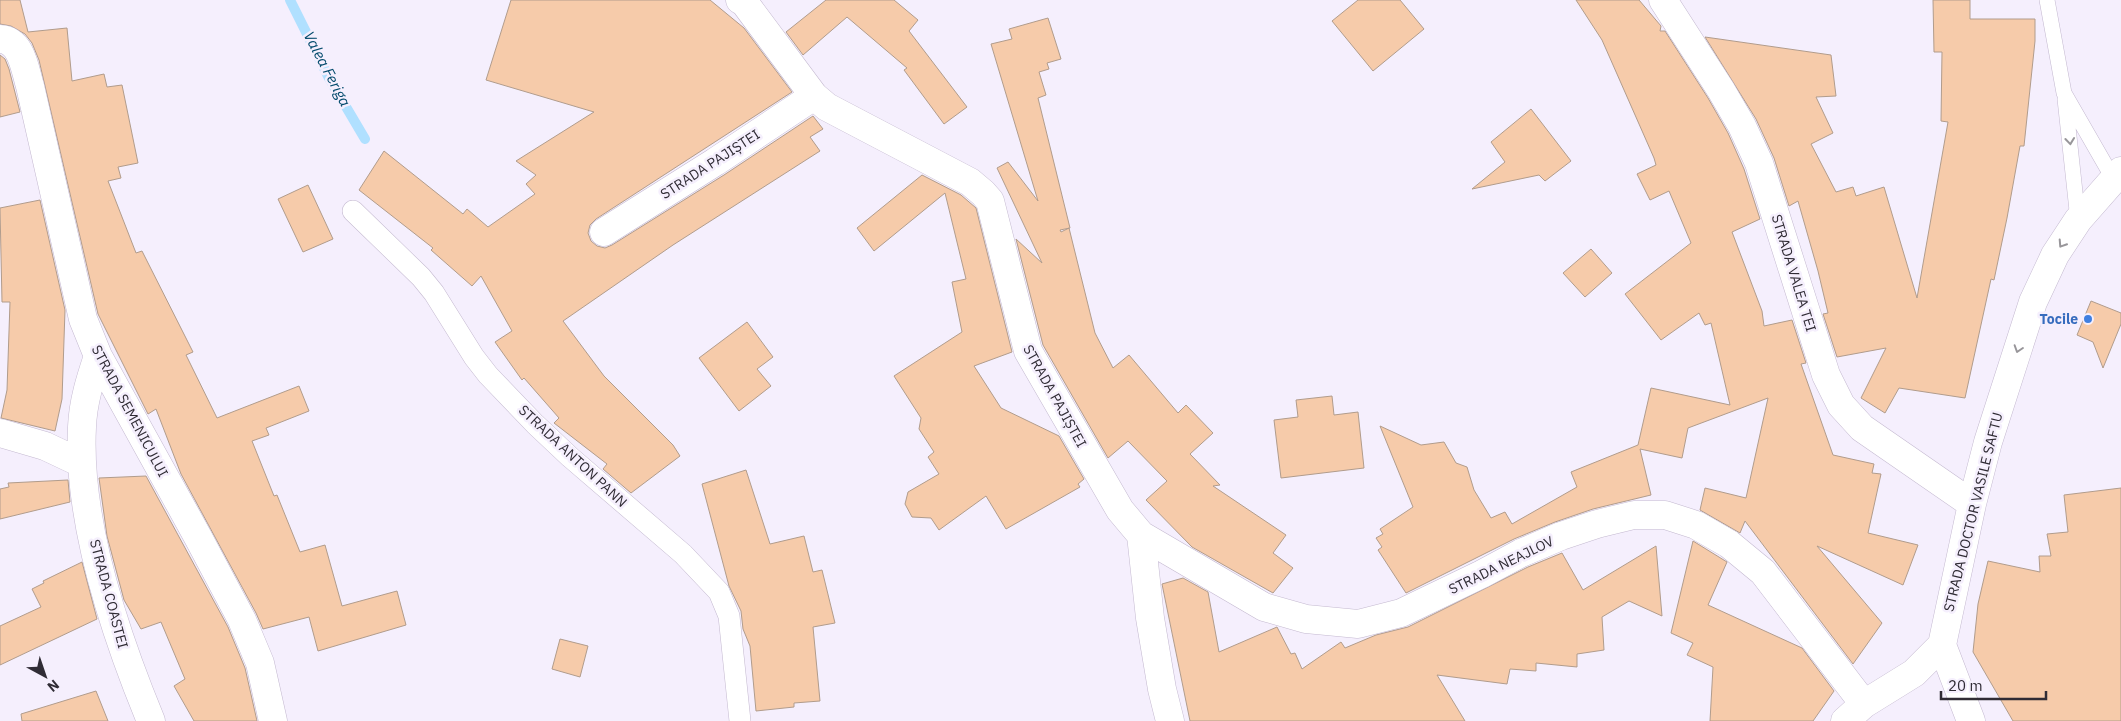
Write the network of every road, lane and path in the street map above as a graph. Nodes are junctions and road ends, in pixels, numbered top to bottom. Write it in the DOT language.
graph roads {
  1 [pos="1663,0"];
  2 [pos="2047,0"];
  3 [pos="742,1"];
  4 [pos="0,39"];
  5 [pos="2064,93"];
  6 [pos="814,96"];
  7 [pos="2119,178"];
  8 [pos="353,211"];
  9 [pos="2078,220"];
  10 [pos="604,232"];
  11 [pos="98,356"];
  12 [pos="0,433"];
  13 [pos="81,463"];
  14 [pos="1972,504"];
  15 [pos="1141,536"];
  16 [pos="1942,645"];
  17 [pos="1854,712"];
  18 [pos="1965,713"];
  19 [pos="151,721"];
  20 [pos="273,721"];
  21 [pos="740,721"];
  22 [pos="1170,721"];
  1 -- 14 [label="street, STRADA VALEA TEI"];
  2 -- 5 [label="lane, STRADA DOCTOR VASILE SAFTU"];
  3 -- 6 [label="street, STRADA PAJIȘTEI"];
  4 -- 11 [label="street, STRADA SEMENICULUI"];
  5 -- 7 [label="lane, STRADA DOCTOR VASILE SAFTU"];
  5 -- 9 [label="lane, one-way"];
  6 -- 10 [label="street, STRADA PAJIȘTEI"];
  6 -- 15 [label="street, STRADA PAJIȘTEI"];
  7 -- 9 [label="street, STRADA DOCTOR VASILE SAFTU"];
  8 -- 21 [label="street, STRADA ANTON PANN"];
  9 -- 14 [label="street, STRADA DOCTOR VASILE SAFTU, one-way"];
  11 -- 13 [label="street, STRADA COASTEI"];
  11 -- 20 [label="street, STRADA SEMENICULUI"];
  12 -- 13 [label="street"];
  13 -- 19 [label="street, STRADA COASTEI"];
  14 -- 16 [label="street, STRADA DOCTOR VASILE SAFTU"];
  15 -- 17 [label="street, STRADA NEAJLOV"];
  15 -- 22 [label="street"];
  16 -- 17 [label="street"];
  16 -- 18 [label="street"];
}
